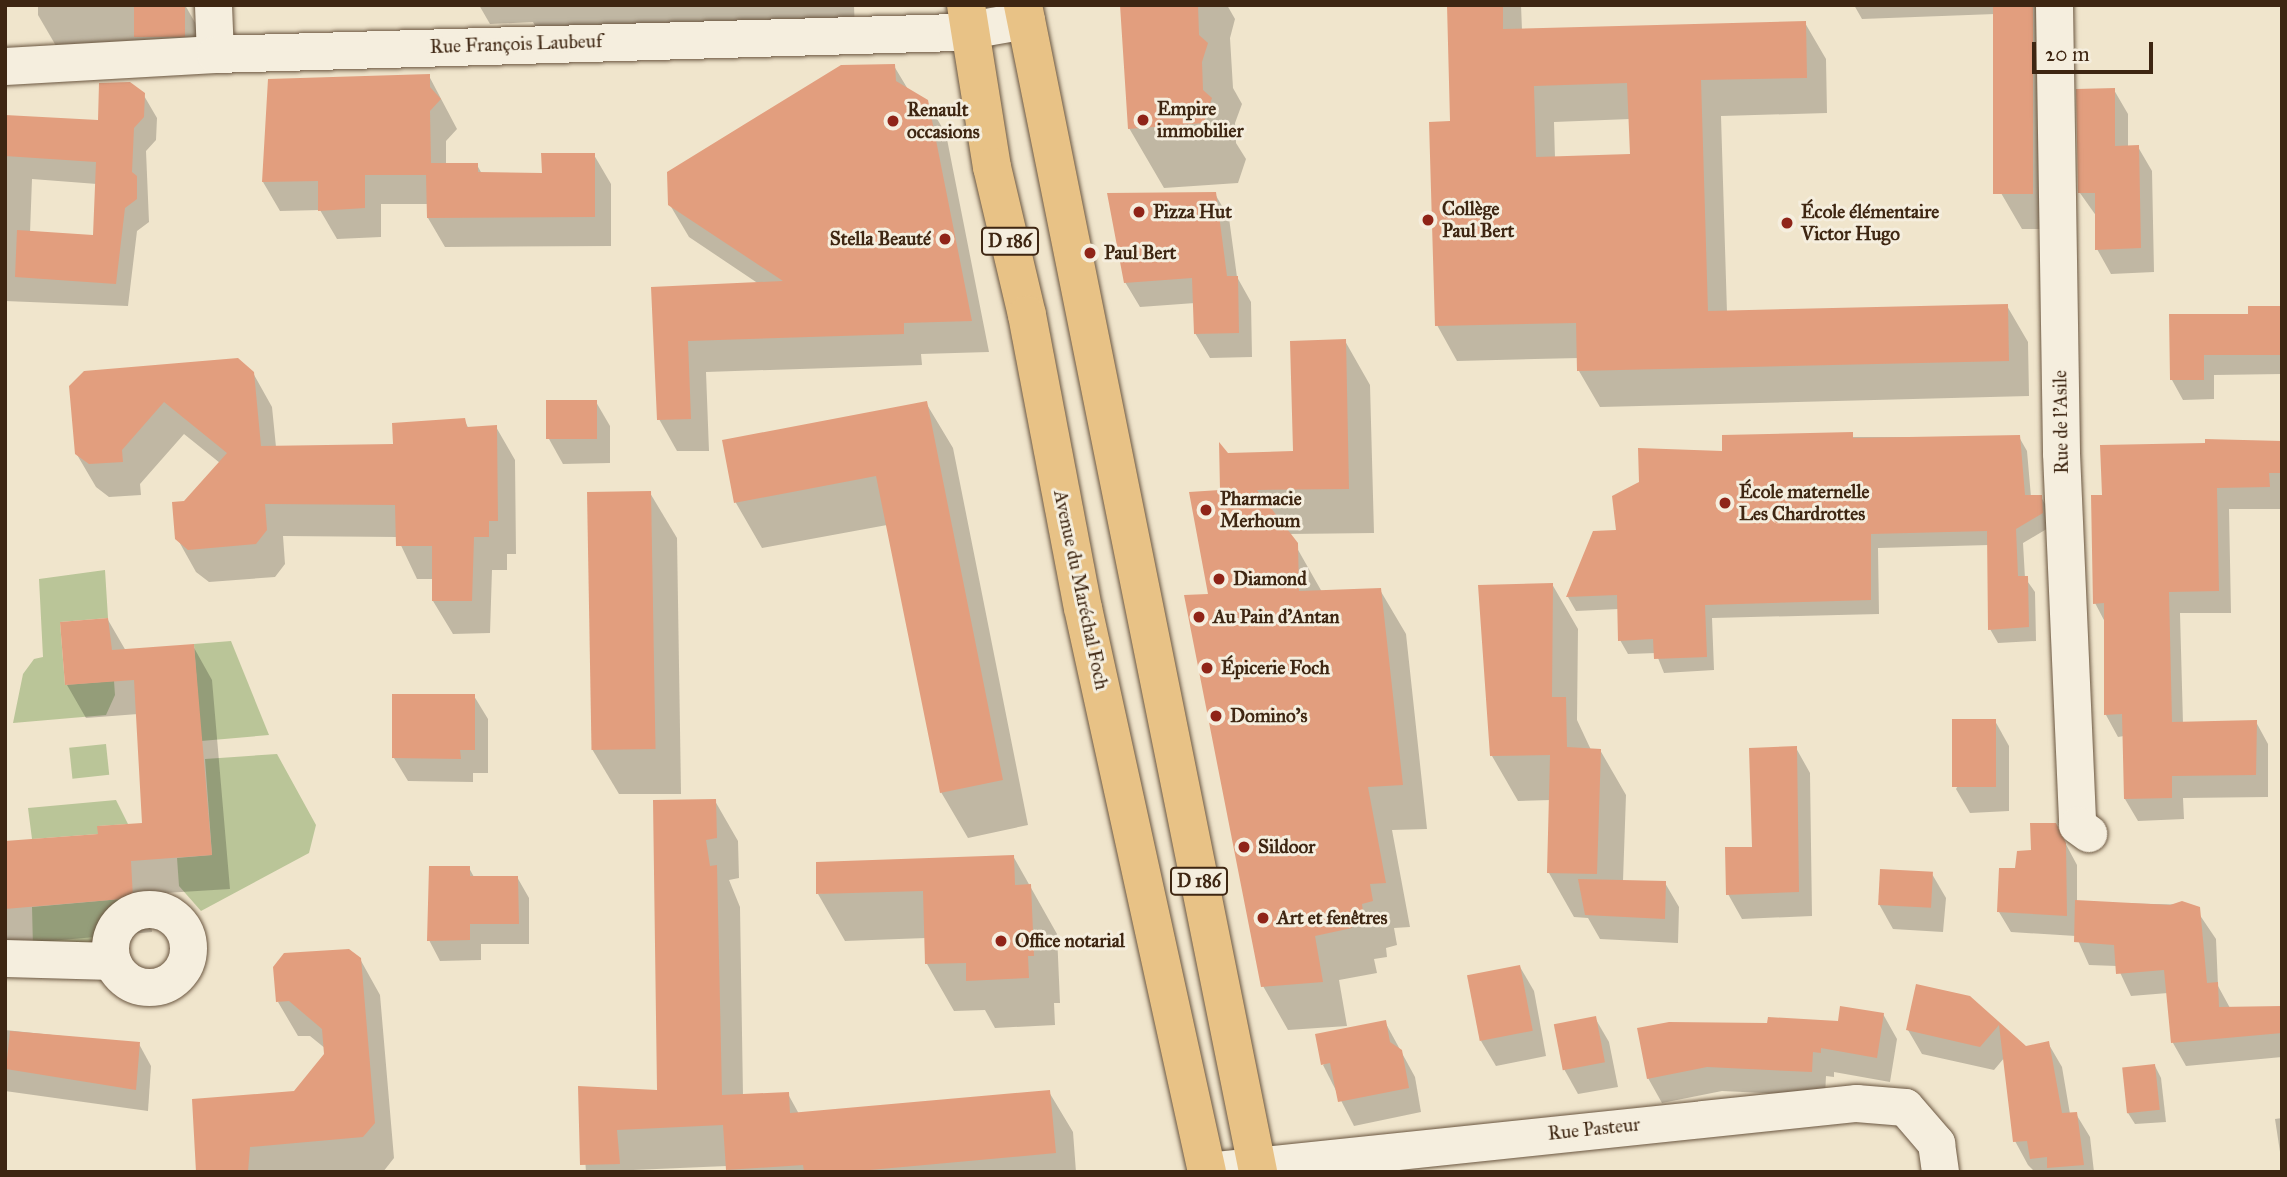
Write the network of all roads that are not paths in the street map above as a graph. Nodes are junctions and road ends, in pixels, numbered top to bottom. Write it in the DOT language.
graph roads {
  1 [pos="213,5"];
  2 [pos="2054,5"];
  3 [pos="1025,13"];
  4 [pos="967,18"];
  5 [pos="215,54"];
  6 [pos="5,66"];
  7 [pos="2088,833"];
  8 [pos="5,958"];
  9 [pos="112,961"];
  10 [pos="1258,1169"];
  11 [pos="1207,1171"];
  12 [pos="1940,1172"];
  1 -- 5 [label="street"];
  2 -- 7 [label="street, Rue de l'Asile"];
  3 -- 4 [label="street, Rue François Laubeuf"];
  3 -- 10 [label="main road, D 186"];
  4 -- 5 [label="street, Rue François Laubeuf"];
  4 -- 11 [label="main road, Avenue du Maréchal Foch / D 186"];
  5 -- 6 [label="street, Rue François Laubeuf"];
  8 -- 9 [label="street"];
  10 -- 11 [label="street, Rue Pasteur"];
  10 -- 12 [label="street, Rue Pasteur"];
}
